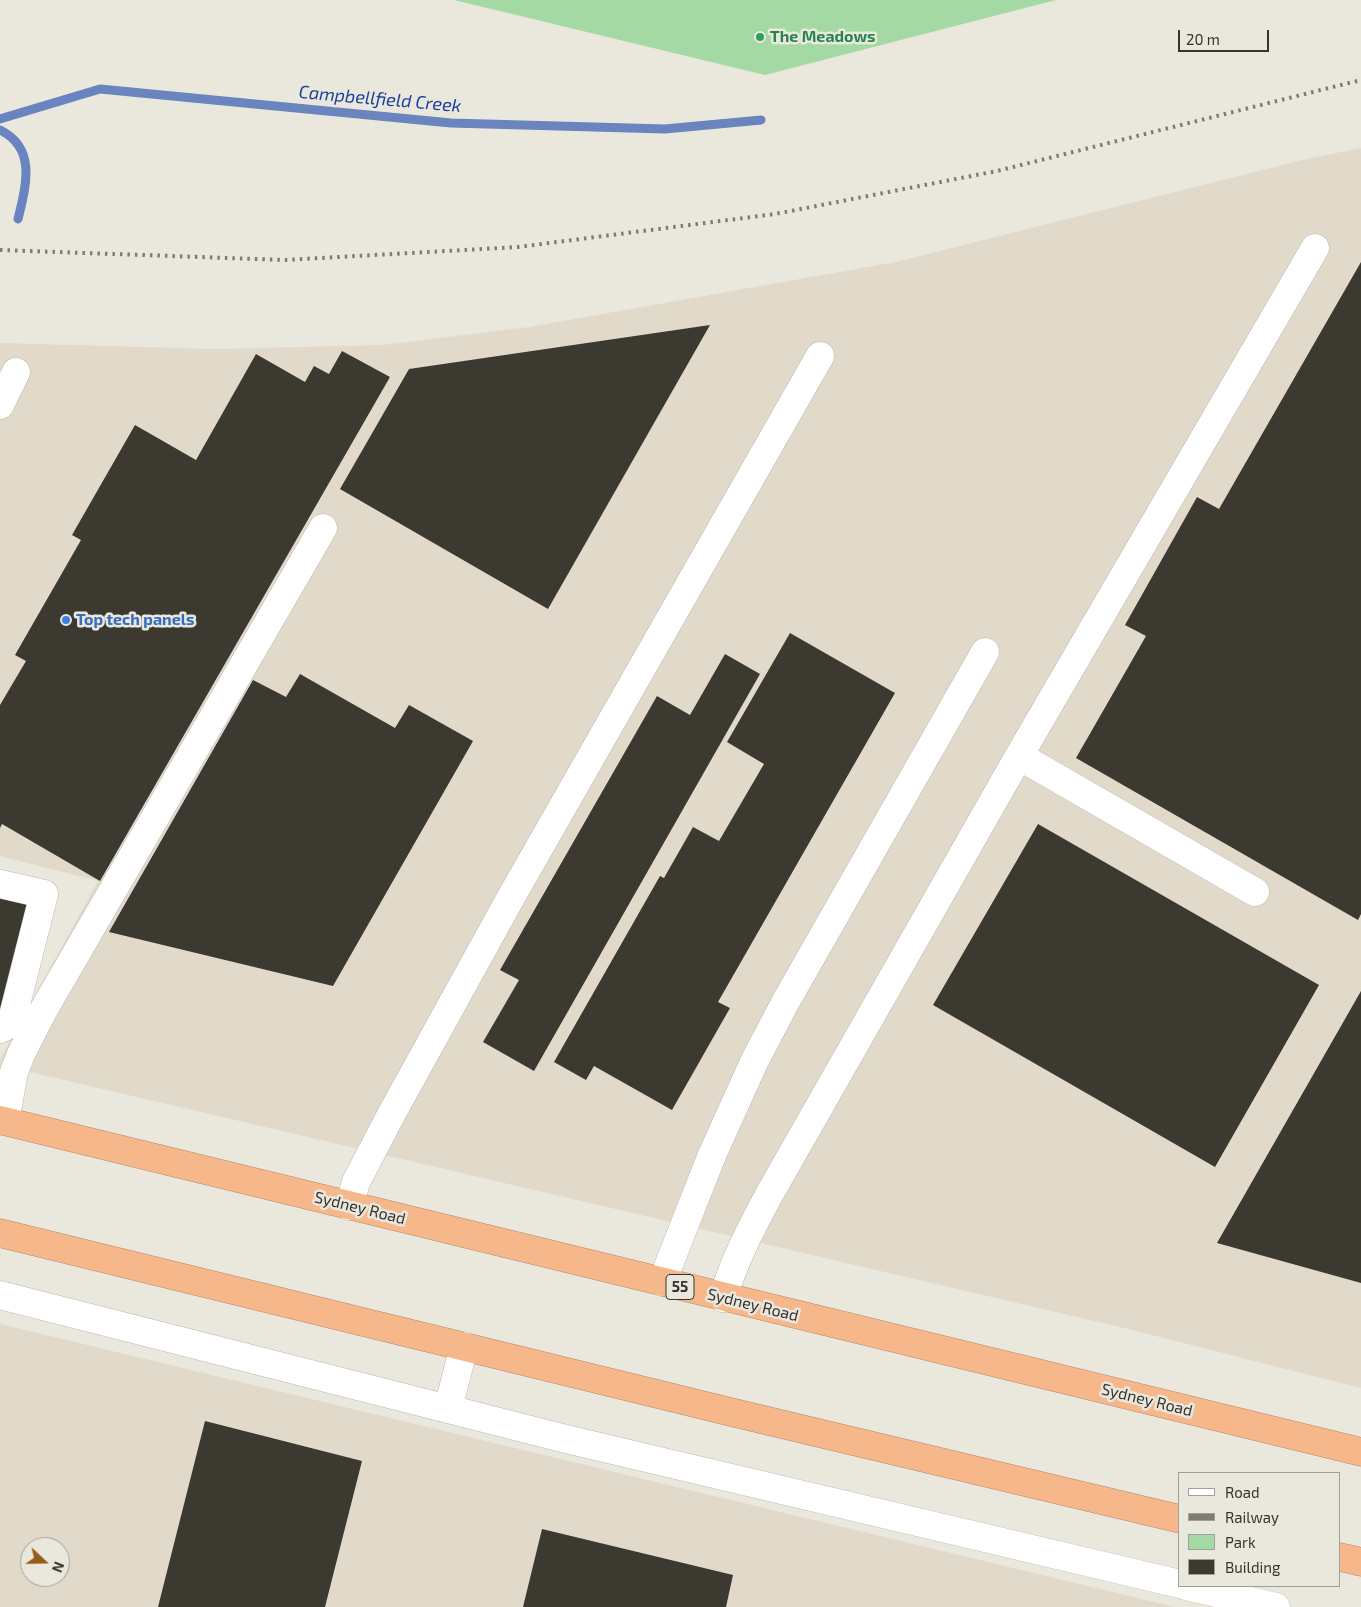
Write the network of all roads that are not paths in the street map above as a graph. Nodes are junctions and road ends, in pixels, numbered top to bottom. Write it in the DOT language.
graph roads {
  1 [pos="1315,248"];
  2 [pos="820,356"];
  3 [pos="16,372"];
  4 [pos="0,405"];
  5 [pos="323,528"];
  6 [pos="985,652"];
  7 [pos="1018,756"];
  8 [pos="0,884"];
  9 [pos="1255,892"];
  10 [pos="0,1029"];
  11 [pos="2,1121"];
  12 [pos="349,1206"];
  13 [pos="0,1233"];
  14 [pos="662,1282"];
  15 [pos="0,1295"];
  16 [pos="723,1298"];
  17 [pos="464,1346"];
  18 [pos="448,1409"];
  19 [pos="1361,1452"];
  20 [pos="1178,1519"];
  21 [pos="1341,1557"];
  22 [pos="1361,1562"];
  23 [pos="1178,1584"];
  24 [pos="1190,1587"];
  25 [pos="1276,1607"];
  1 -- 7 [label="street"];
  2 -- 12 [label="street"];
  3 -- 4 [label="street"];
  5 -- 11 [label="street"];
  6 -- 14 [label="street"];
  7 -- 9 [label="street"];
  7 -- 16 [label="street"];
  8 -- 10 [label="street"];
  11 -- 12 [label="highway, Sydney Road / 55"];
  12 -- 14 [label="highway, Sydney Road / 55"];
  13 -- 17 [label="highway"];
  14 -- 16 [label="highway, Sydney Road / 55"];
  15 -- 18 [label="street"];
  16 -- 19 [label="highway, Sydney Road / 55"];
  17 -- 18 [label="street"];
  17 -- 20 [label="highway"];
  18 -- 23 [label="street"];
  21 -- 22 [label="highway"];
  24 -- 25 [label="street"];
}
